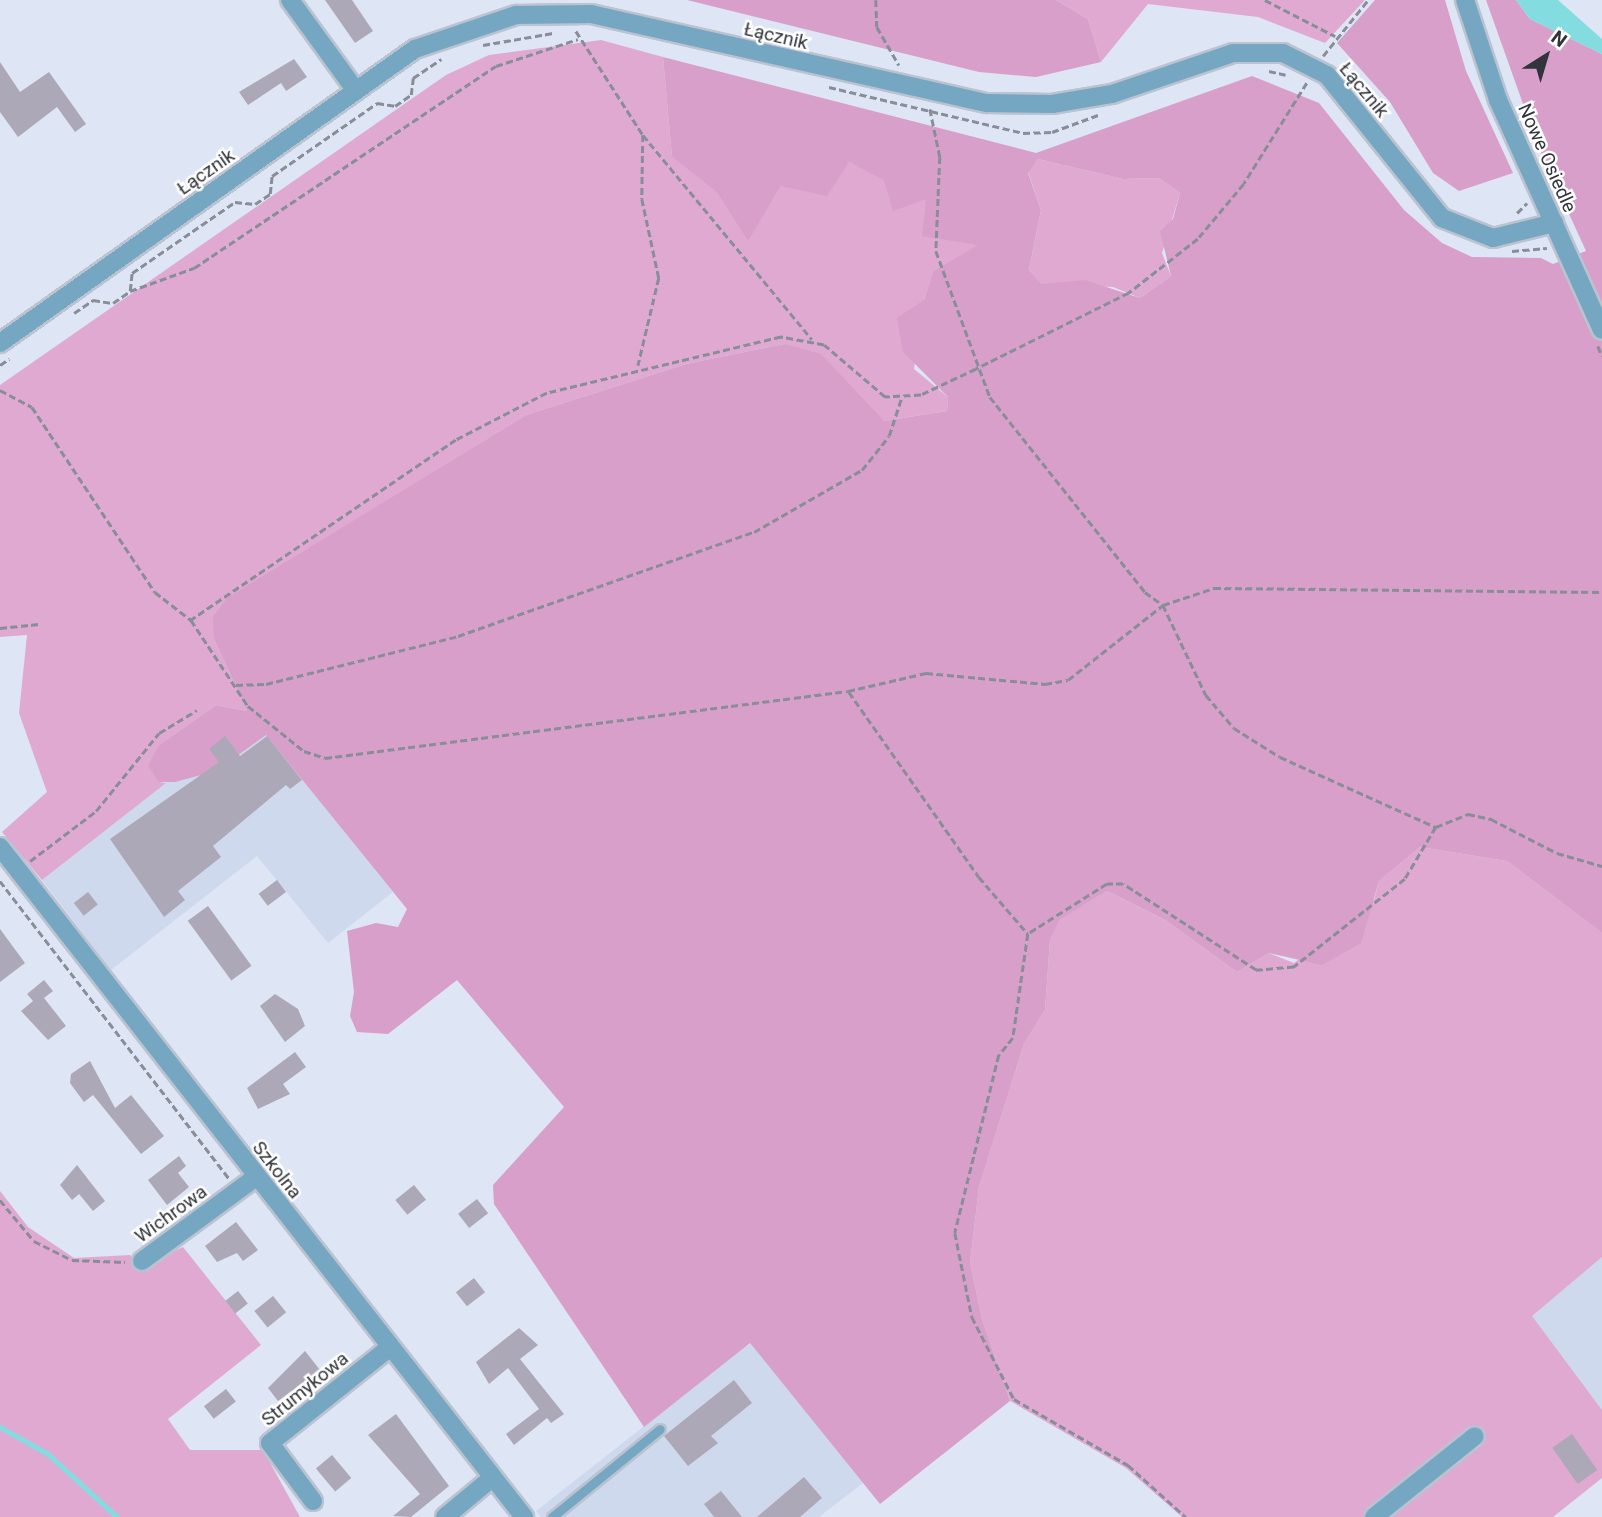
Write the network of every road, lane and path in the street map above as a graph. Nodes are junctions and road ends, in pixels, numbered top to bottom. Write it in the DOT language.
graph roads {
  1 [pos="290,0"];
  2 [pos="876,0"];
  3 [pos="1265,0"];
  4 [pos="1368,0"];
  5 [pos="1465,0"];
  6 [pos="559,7"];
  7 [pos="576,31"];
  8 [pos="588,32"];
  9 [pos="1335,36"];
  10 [pos="578,39"];
  11 [pos="476,47"];
  12 [pos="1327,49"];
  13 [pos="452,54"];
  14 [pos="1258,69"];
  15 [pos="903,70"];
  16 [pos="821,84"];
  17 [pos="1315,88"];
  18 [pos="1302,90"];
  19 [pos="356,91"];
  20 [pos="927,92"];
  21 [pos="1108,112"];
  22 [pos="932,115"];
  23 [pos="643,135"];
  24 [pos="1554,223"];
  25 [pos="1506,251"];
  26 [pos="1555,253"];
  27 [pos="130,291"];
  28 [pos="62,322"];
  29 [pos="1602,330"];
  30 [pos="812,339"];
  31 [pos="0,343"];
  32 [pos="21,351"];
  33 [pos="0,365"];
  34 [pos="638,366"];
  35 [pos="976,369"];
  36 [pos="0,390"];
  37 [pos="901,399"];
  38 [pos="1602,592"];
  39 [pos="1163,605"];
  40 [pos="191,620"];
  41 [pos="39,624"];
  42 [pos="0,628"];
  43 [pos="236,685"];
  44 [pos="848,691"];
  45 [pos="197,710"];
  46 [pos="1436,827"];
  47 [pos="0,847"];
  48 [pos="1602,866"];
  49 [pos="17,869"];
  50 [pos="1028,934"];
  51 [pos="256,1177"];
  52 [pos="0,1200"];
  53 [pos="142,1261"];
  54 [pos="389,1348"];
  55 [pos="660,1429"];
  56 [pos="1475,1436"];
  57 [pos="493,1477"];
  58 [pos="313,1501"];
  59 [pos="444,1517"];
  60 [pos="524,1517"];
  61 [pos="551,1517"];
  62 [pos="1186,1517"];
  63 [pos="1374,1517"];
  1 -- 19 [label="street"];
  2 -- 15 [label="path"];
  3 -- 9 [label="path"];
  4 -- 9 [label="path"];
  5 -- 24 [label="street, Nowe Osiedle"];
  6 -- 7 [label="path"];
  6 -- 19 [label="street, Łącznik"];
  6 -- 20 [label="street, Łącznik"];
  7 -- 8 [label="path"];
  7 -- 10 [label="path"];
  7 -- 11 [label="path"];
  9 -- 12 [label="path"];
  10 -- 23 [label="path"];
  10 -- 27 [label="path"];
  13 -- 27 [label="path"];
  14 -- 17 [label="path"];
  16 -- 22 [label="path"];
  18 -- 35 [label="path"];
  19 -- 31 [label="street, Łącznik"];
  20 -- 22 [label="path"];
  20 -- 24 [label="street, Łącznik"];
  21 -- 22 [label="path"];
  22 -- 35 [label="path"];
  23 -- 30 [label="path"];
  23 -- 34 [label="path"];
  24 -- 29 [label="street, Nowe Osiedle"];
  25 -- 26 [label="path"];
  27 -- 28 [label="path"];
  30 -- 34 [label="path"];
  30 -- 37 [label="path"];
  32 -- 33 [label="path"];
  34 -- 40 [label="path"];
  35 -- 37 [label="path"];
  35 -- 39 [label="path"];
  36 -- 40 [label="path"];
  37 -- 43 [label="path"];
  38 -- 39 [label="path"];
  39 -- 44 [label="path"];
  39 -- 46 [label="path"];
  40 -- 43 [label="path"];
  41 -- 42 [label="path"];
  43 -- 44 [label="path"];
  44 -- 50 [label="path"];
  45 -- 49 [label="path"];
  46 -- 48 [label="path"];
  46 -- 50 [label="path"];
  47 -- 49 [label="street, Szkolna"];
  49 -- 51 [label="street, Szkolna"];
  50 -- 62 [label="path"];
  51 -- 53 [label="street, Wichrowa"];
  51 -- 54 [label="street, Szkolna"];
  52 -- 53 [label="path, Wichrowa"];
  54 -- 57 [label="street, Szkolna"];
  54 -- 58 [label="street, Strumykowa"];
  55 -- 61 [label="lane"];
  56 -- 63 [label="street"];
  57 -- 59 [label="street"];
  57 -- 60 [label="street, Szkolna"];
}
